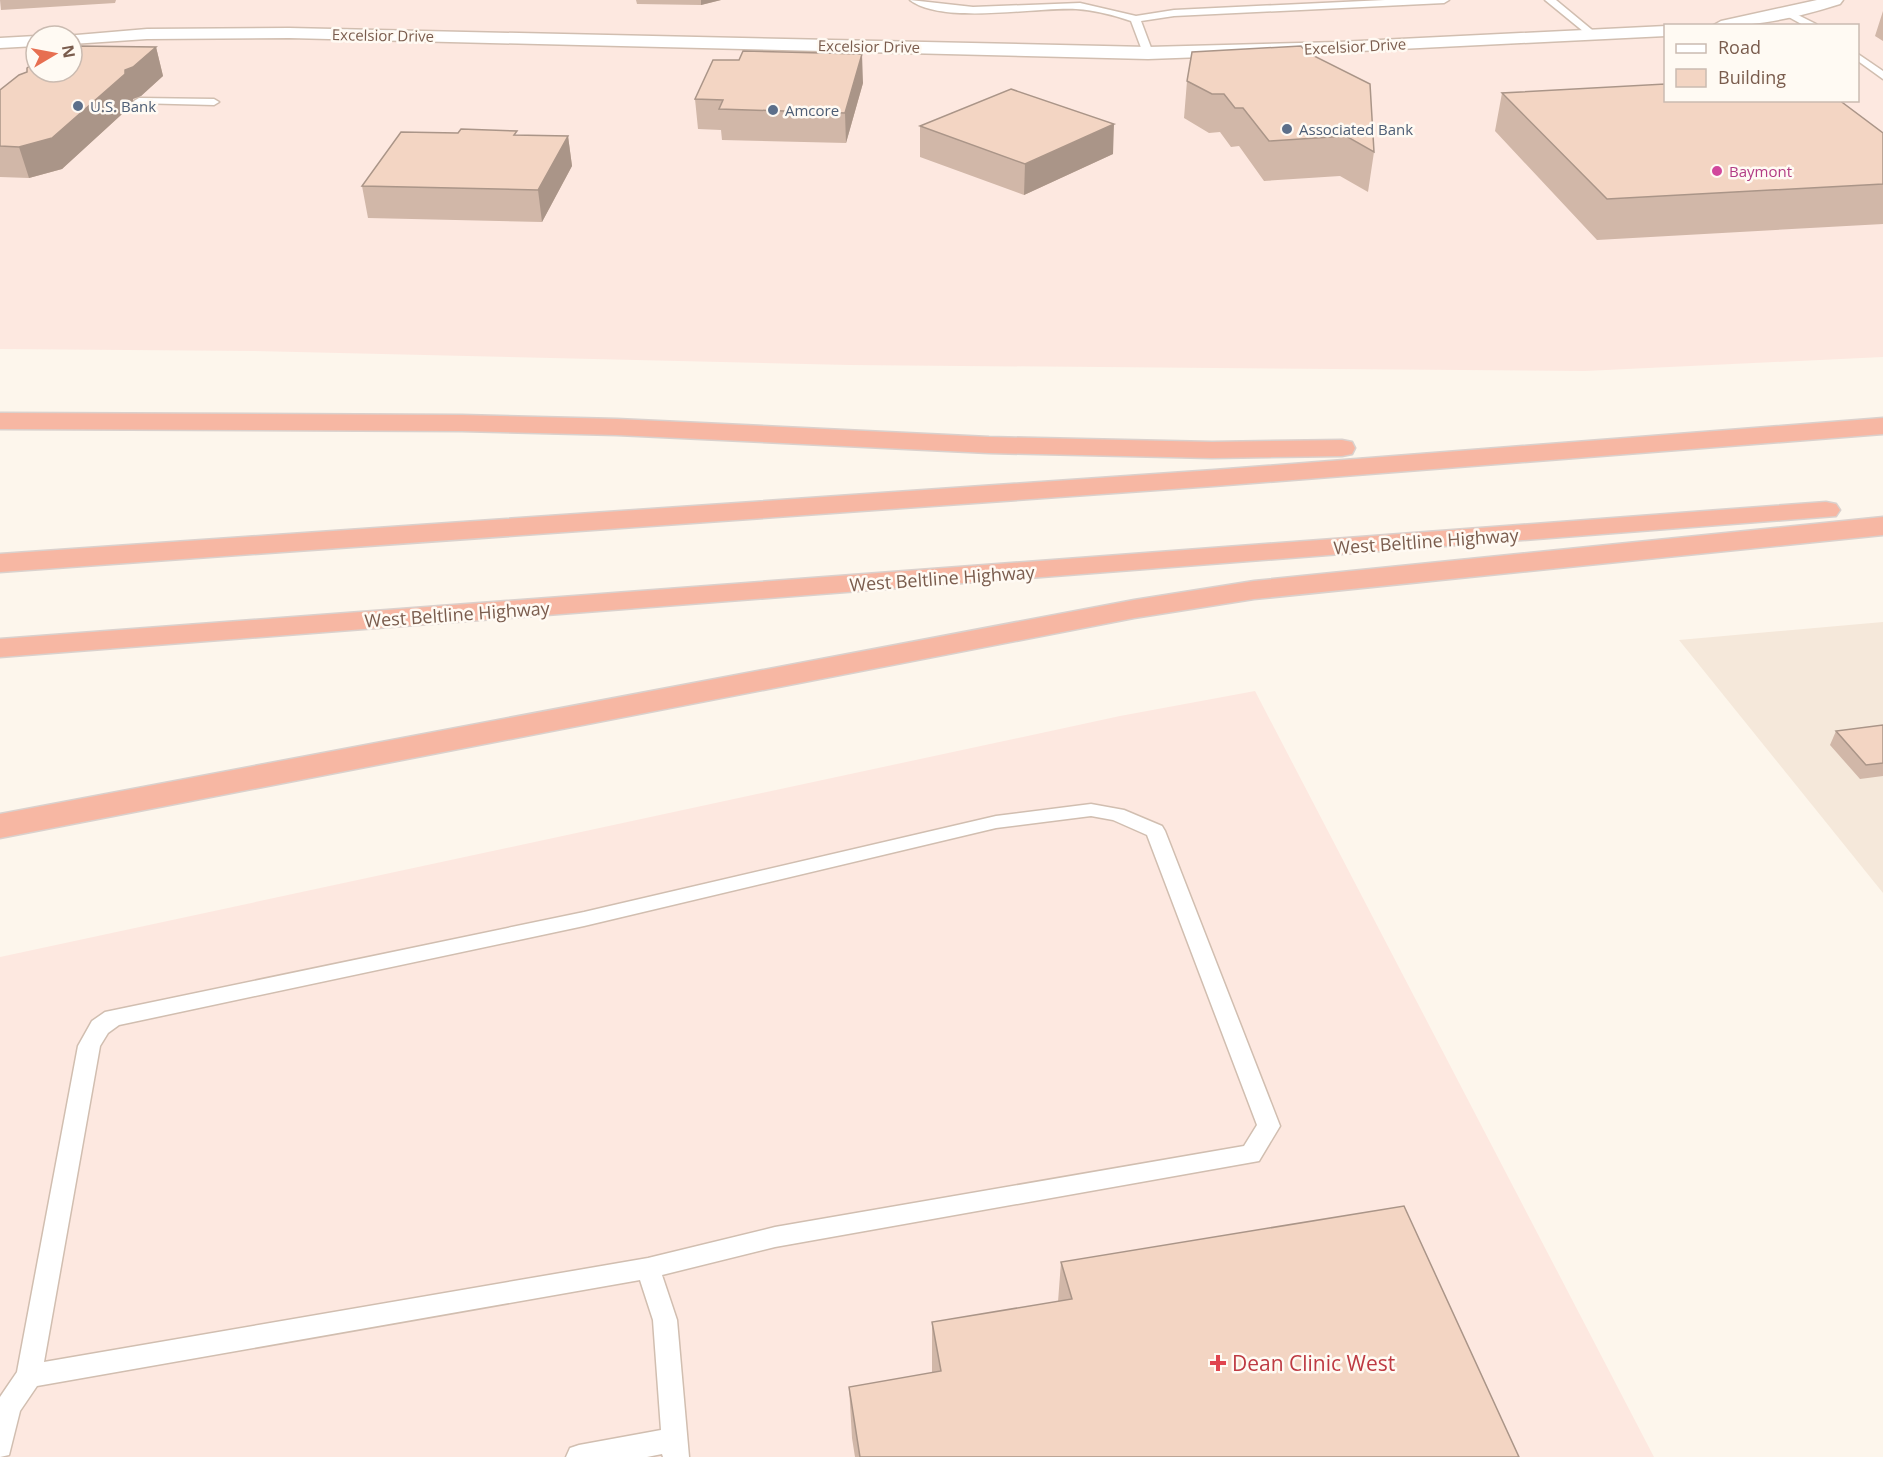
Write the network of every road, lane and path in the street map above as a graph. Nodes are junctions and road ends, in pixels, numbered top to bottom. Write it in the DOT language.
graph roads {
  1 [pos="915,0"];
  2 [pos="1444,0"];
  3 [pos="1550,0"];
  4 [pos="1834,0"];
  5 [pos="1788,13"];
  6 [pos="1135,20"];
  7 [pos="1731,24"];
  8 [pos="1809,24"];
  9 [pos="1664,31"];
  10 [pos="1592,34"];
  11 [pos="84,38"];
  12 [pos="24,41"];
  13 [pos="0,43"];
  14 [pos="1148,52"];
  15 [pos="1859,58"];
  16 [pos="1883,76"];
  17 [pos="139,101"];
  18 [pos="214,102"];
  19 [pos="0,421"];
  20 [pos="1883,424"];
  21 [pos="1883,505"];
  22 [pos="1883,526"];
  23 [pos="0,563"];
  24 [pos="0,648"];
  25 [pos="0,826"];
  26 [pos="648,1268"];
  27 [pos="29,1376"];
  28 [pos="0,1446"];
  29 [pos="675,1448"];
  30 [pos="579,1457"];
  1 -- 6 [label="lane"];
  2 -- 6 [label="lane"];
  3 -- 10 [label="lane"];
  4 -- 5 [label="street"];
  5 -- 7 [label="street"];
  5 -- 8 [label="lane"];
  6 -- 14 [label="lane"];
  9 -- 10 [label="street, Excelsior Drive"];
  10 -- 14 [label="street, Excelsior Drive"];
  11 -- 14 [label="street, Excelsior Drive"];
  12 -- 13 [label="street"];
  15 -- 16 [label="lane"];
  17 -- 18 [label="lane"];
  19 -- 20 [label="highway"];
  20 -- 23 [label="highway"];
  21 -- 24 [label="highway, West Beltline Highway"];
  22 -- 25 [label="highway"];
  26 -- 27 [label="lane"];
  26 -- 27 [label="lane"];
  26 -- 29 [label="lane"];
  27 -- 28 [label="lane"];
  29 -- 30 [label="lane"];
}
